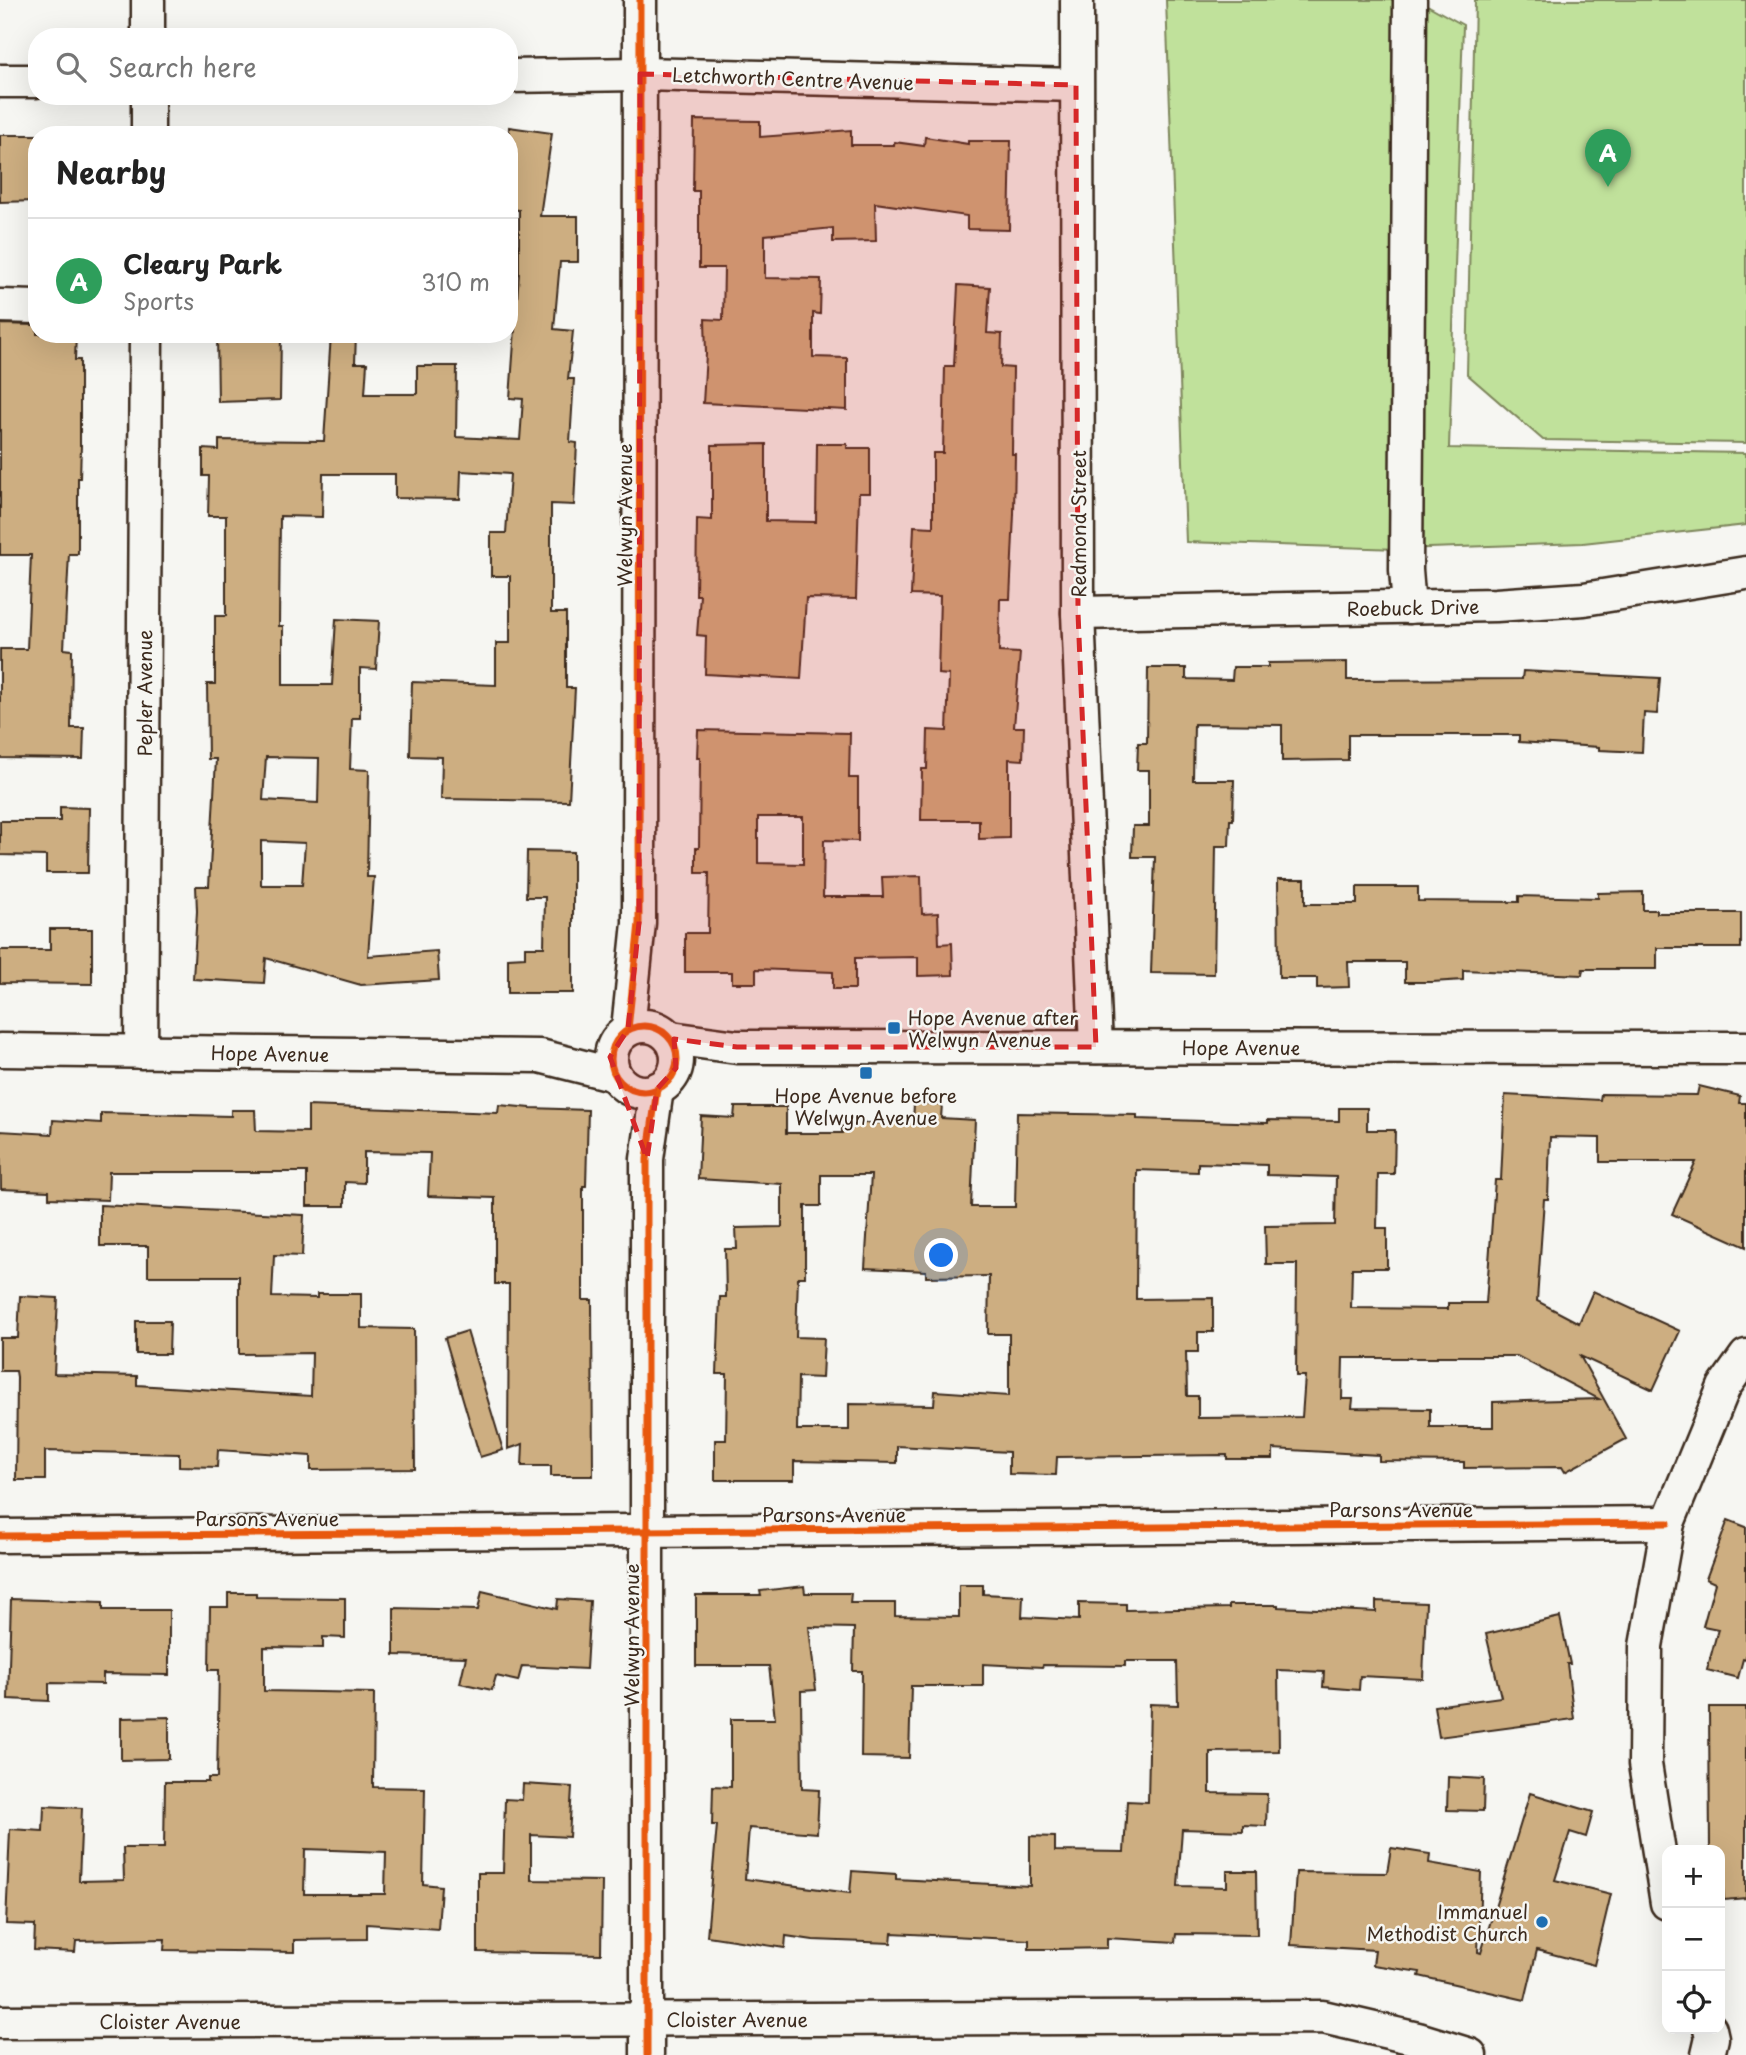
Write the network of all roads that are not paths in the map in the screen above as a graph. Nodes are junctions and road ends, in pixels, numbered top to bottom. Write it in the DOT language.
graph roads {
  1 [pos="148,0"];
  2 [pos="640,0"];
  3 [pos="1077,0"];
  4 [pos="1410,0"];
  5 [pos="148,28"];
  6 [pos="640,74"];
  7 [pos="518,76"];
  8 [pos="0,81"];
  9 [pos="28,81"];
  10 [pos="1076,85"];
  11 [pos="148,105"];
  12 [pos="148,126"];
  13 [pos="0,306"];
  14 [pos="28,307"];
  15 [pos="146,343"];
  16 [pos="1746,573"];
  17 [pos="1409,607"];
  18 [pos="1078,613"];
  19 [pos="1096,1047"];
  20 [pos="650,1048"];
  21 [pos="1746,1048"];
  22 [pos="0,1050"];
  23 [pos="141,1052"];
  24 [pos="540,1056"];
  25 [pos="619,1080"];
  26 [pos="647,1159"];
  27 [pos="1746,1356"];
  28 [pos="1668,1523"];
  29 [pos="647,1531"];
  30 [pos="0,1536"];
  31 [pos="1662,1871"];
  32 [pos="647,2019"];
  33 [pos="0,2022"];
  34 [pos="647,2055"];
  35 [pos="1470,2055"];
  1 -- 5 [label="street"];
  2 -- 6 [label="street, Welwyn Avenue"];
  3 -- 10 [label="street, Redmond Street"];
  4 -- 17 [label="street"];
  6 -- 7 [label="street, Letchworth Centre Avenue"];
  6 -- 10 [label="street, Letchworth Centre Avenue"];
  6 -- 20 [label="street, Welwyn Avenue"];
  8 -- 9 [label="street"];
  10 -- 18 [label="street, Redmond Street"];
  11 -- 12 [label="street"];
  13 -- 14 [label="street"];
  15 -- 23 [label="street, Pepler Avenue"];
  16 -- 17 [label="street, Roebuck Drive"];
  17 -- 18 [label="street, Roebuck Drive"];
  18 -- 19 [label="street, Redmond Street"];
  19 -- 20 [label="street, Hope Avenue"];
  19 -- 21 [label="street, Hope Avenue"];
  20 -- 24 [label="street, Hope Avenue"];
  20 -- 25 [label="street, Welwyn Avenue"];
  20 -- 25 [label="street"];
  20 -- 26 [label="street, Welwyn Avenue"];
  22 -- 23 [label="street, Hope Avenue"];
  23 -- 24 [label="street, Hope Avenue"];
  24 -- 25 [label="street, Hope Avenue"];
  25 -- 26 [label="street, Welwyn Avenue"];
  26 -- 29 [label="street, Welwyn Avenue"];
  27 -- 28 [label="street"];
  28 -- 29 [label="street, Parsons Avenue"];
  28 -- 31 [label="street"];
  29 -- 30 [label="street, Parsons Avenue"];
  29 -- 32 [label="street, Welwyn Avenue"];
  32 -- 33 [label="street, Cloister Avenue"];
  32 -- 34 [label="street, Welwyn Avenue"];
  32 -- 35 [label="street, Cloister Avenue"];
}
